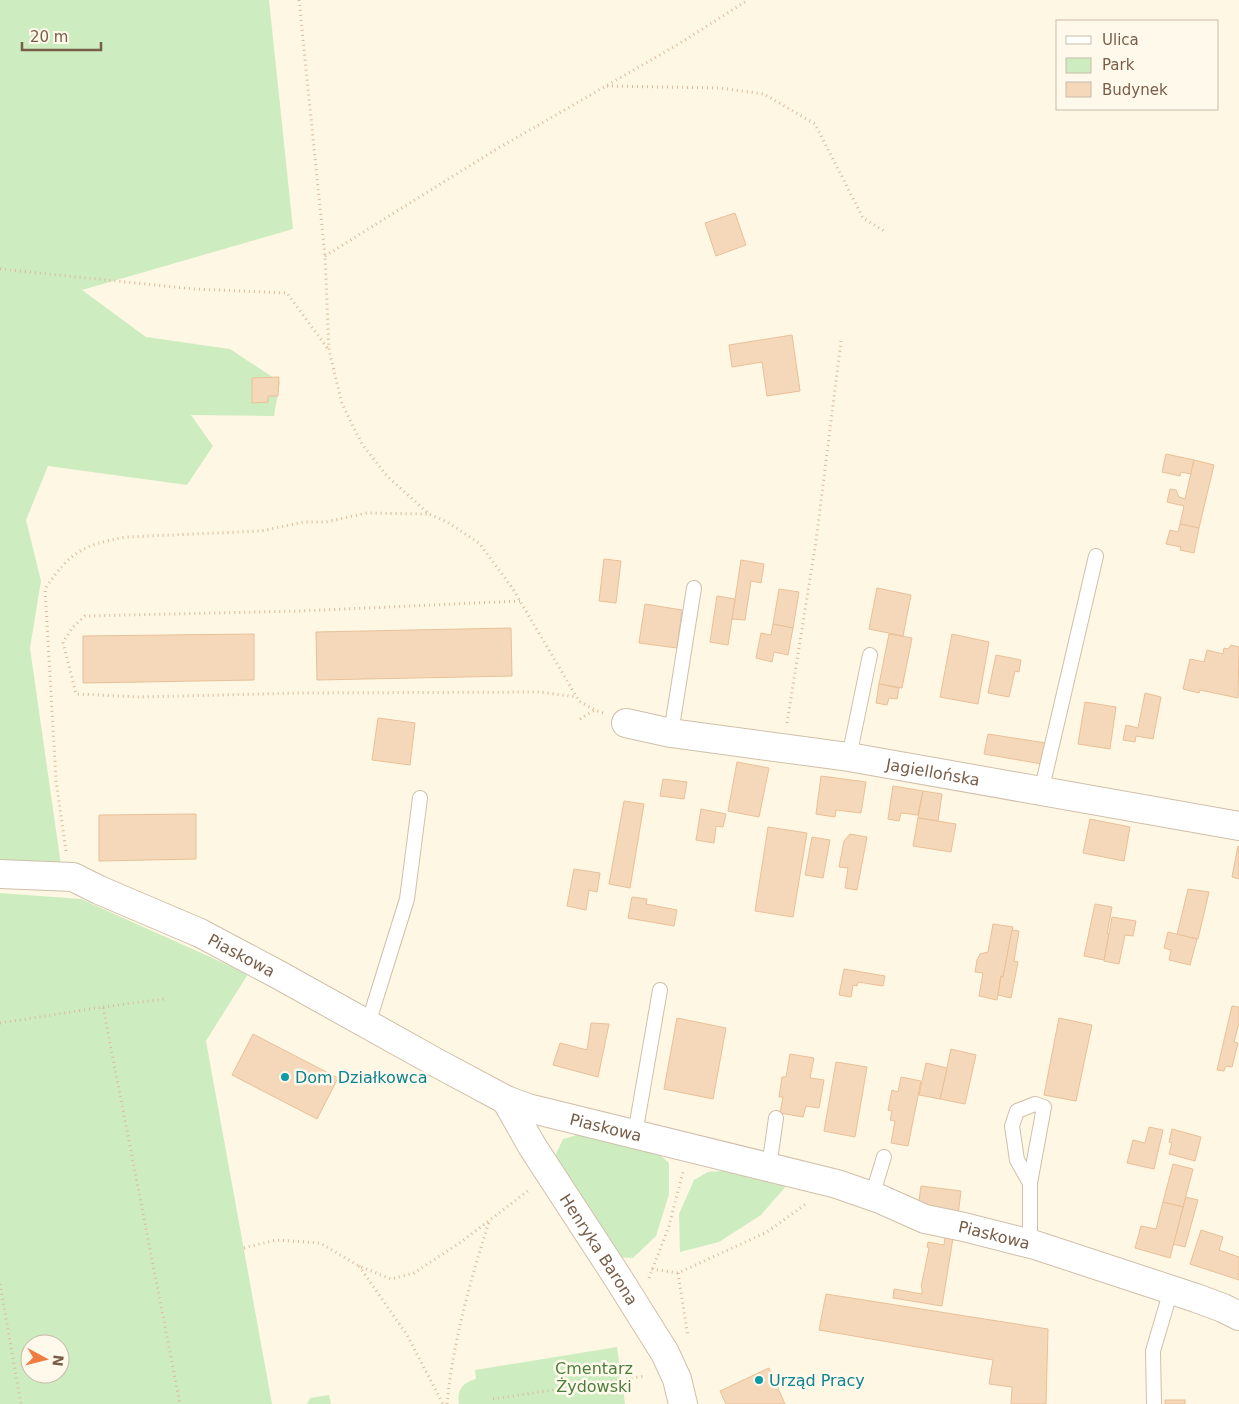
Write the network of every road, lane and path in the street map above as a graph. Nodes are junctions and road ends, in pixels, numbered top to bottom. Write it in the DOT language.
graph roads {
  1 [pos="299,0"];
  2 [pos="748,0"];
  3 [pos="606,86"];
  4 [pos="884,231"];
  5 [pos="325,256"];
  6 [pos="0,269"];
  7 [pos="841,342"];
  8 [pos="329,350"];
  9 [pos="429,514"];
  10 [pos="1096,556"];
  11 [pos="694,588"];
  12 [pos="520,601"];
  13 [pos="870,655"];
  14 [pos="577,697"];
  15 [pos="595,710"];
  16 [pos="626,723"];
  17 [pos="671,733"];
  18 [pos="782,748"];
  19 [pos="849,757"];
  20 [pos="1041,792"];
  21 [pos="420,798"];
  22 [pos="1239,826"];
  23 [pos="0,874"];
  24 [pos="73,877"];
  25 [pos="660,990"];
  26 [pos="164,999"];
  27 [pos="103,1008"];
  28 [pos="0,1023"];
  29 [pos="368,1024"];
  30 [pos="506,1100"];
  31 [pos="776,1118"];
  32 [pos="635,1134"];
  33 [pos="689,1148"];
  34 [pos="884,1157"];
  35 [pos="768,1167"];
  36 [pos="549,1174"];
  37 [pos="824,1180"];
  38 [pos="1030,1183"];
  39 [pos="872,1196"];
  40 [pos="489,1220"];
  41 [pos="1030,1244"];
  42 [pos="244,1248"];
  43 [pos="359,1266"];
  44 [pos="652,1269"];
  45 [pos="0,1284"];
  46 [pos="1172,1290"];
  47 [pos="638,1310"];
  48 [pos="1239,1316"];
  49 [pos="674,1372"];
  50 [pos="493,1399"];
  51 [pos="22,1404"];
  52 [pos="180,1404"];
  53 [pos="445,1404"];
  54 [pos="683,1404"];
  55 [pos="1154,1404"];
  1 -- 5 [label="path"];
  2 -- 3 [label="path"];
  3 -- 4 [label="path"];
  3 -- 5 [label="path"];
  5 -- 8 [label="path"];
  6 -- 8 [label="path"];
  7 -- 18 [label="path"];
  8 -- 9 [label="path"];
  9 -- 12 [label="path"];
  9 -- 24 [label="path"];
  10 -- 20 [label="lane"];
  11 -- 17 [label="lane"];
  12 -- 14 [label="path"];
  12 -- 14 [label="path"];
  13 -- 19 [label="lane"];
  14 -- 15 [label="path"];
  16 -- 17 [label="street, Jagiellońska"];
  17 -- 18 [label="street, Jagiellońska"];
  18 -- 19 [label="street, Jagiellońska"];
  19 -- 20 [label="street, Jagiellońska"];
  20 -- 22 [label="street, Jagiellońska"];
  21 -- 29 [label="lane"];
  23 -- 24 [label="street, Piaskowa"];
  24 -- 29 [label="street, Piaskowa"];
  25 -- 32 [label="lane"];
  26 -- 27 [label="path"];
  27 -- 28 [label="path"];
  27 -- 52 [label="path"];
  29 -- 30 [label="street, Piaskowa"];
  30 -- 32 [label="street, Piaskowa"];
  30 -- 36 [label="street, Henryka Barona"];
  31 -- 35 [label="lane"];
  32 -- 33 [label="street, Piaskowa"];
  33 -- 35 [label="street, Piaskowa"];
  33 -- 44 [label="path"];
  34 -- 39 [label="lane"];
  35 -- 37 [label="street, Piaskowa"];
  36 -- 40 [label="path"];
  36 -- 47 [label="street, Henryka Barona"];
  37 -- 39 [label="street, Piaskowa"];
  37 -- 44 [label="path"];
  38 -- 38 [label="lane"];
  38 -- 41 [label="lane"];
  39 -- 41 [label="street, Piaskowa"];
  40 -- 43 [label="path"];
  40 -- 53 [label="path"];
  41 -- 46 [label="street, Piaskowa"];
  42 -- 43 [label="path"];
  43 -- 53 [label="path"];
  44 -- 47 [label="path"];
  45 -- 51 [label="path"];
  46 -- 48 [label="street, Piaskowa"];
  46 -- 55 [label="lane"];
  47 -- 49 [label="street, Henryka Barona"];
  49 -- 50 [label="path"];
  49 -- 54 [label="street, Henryka Barona"];
}
